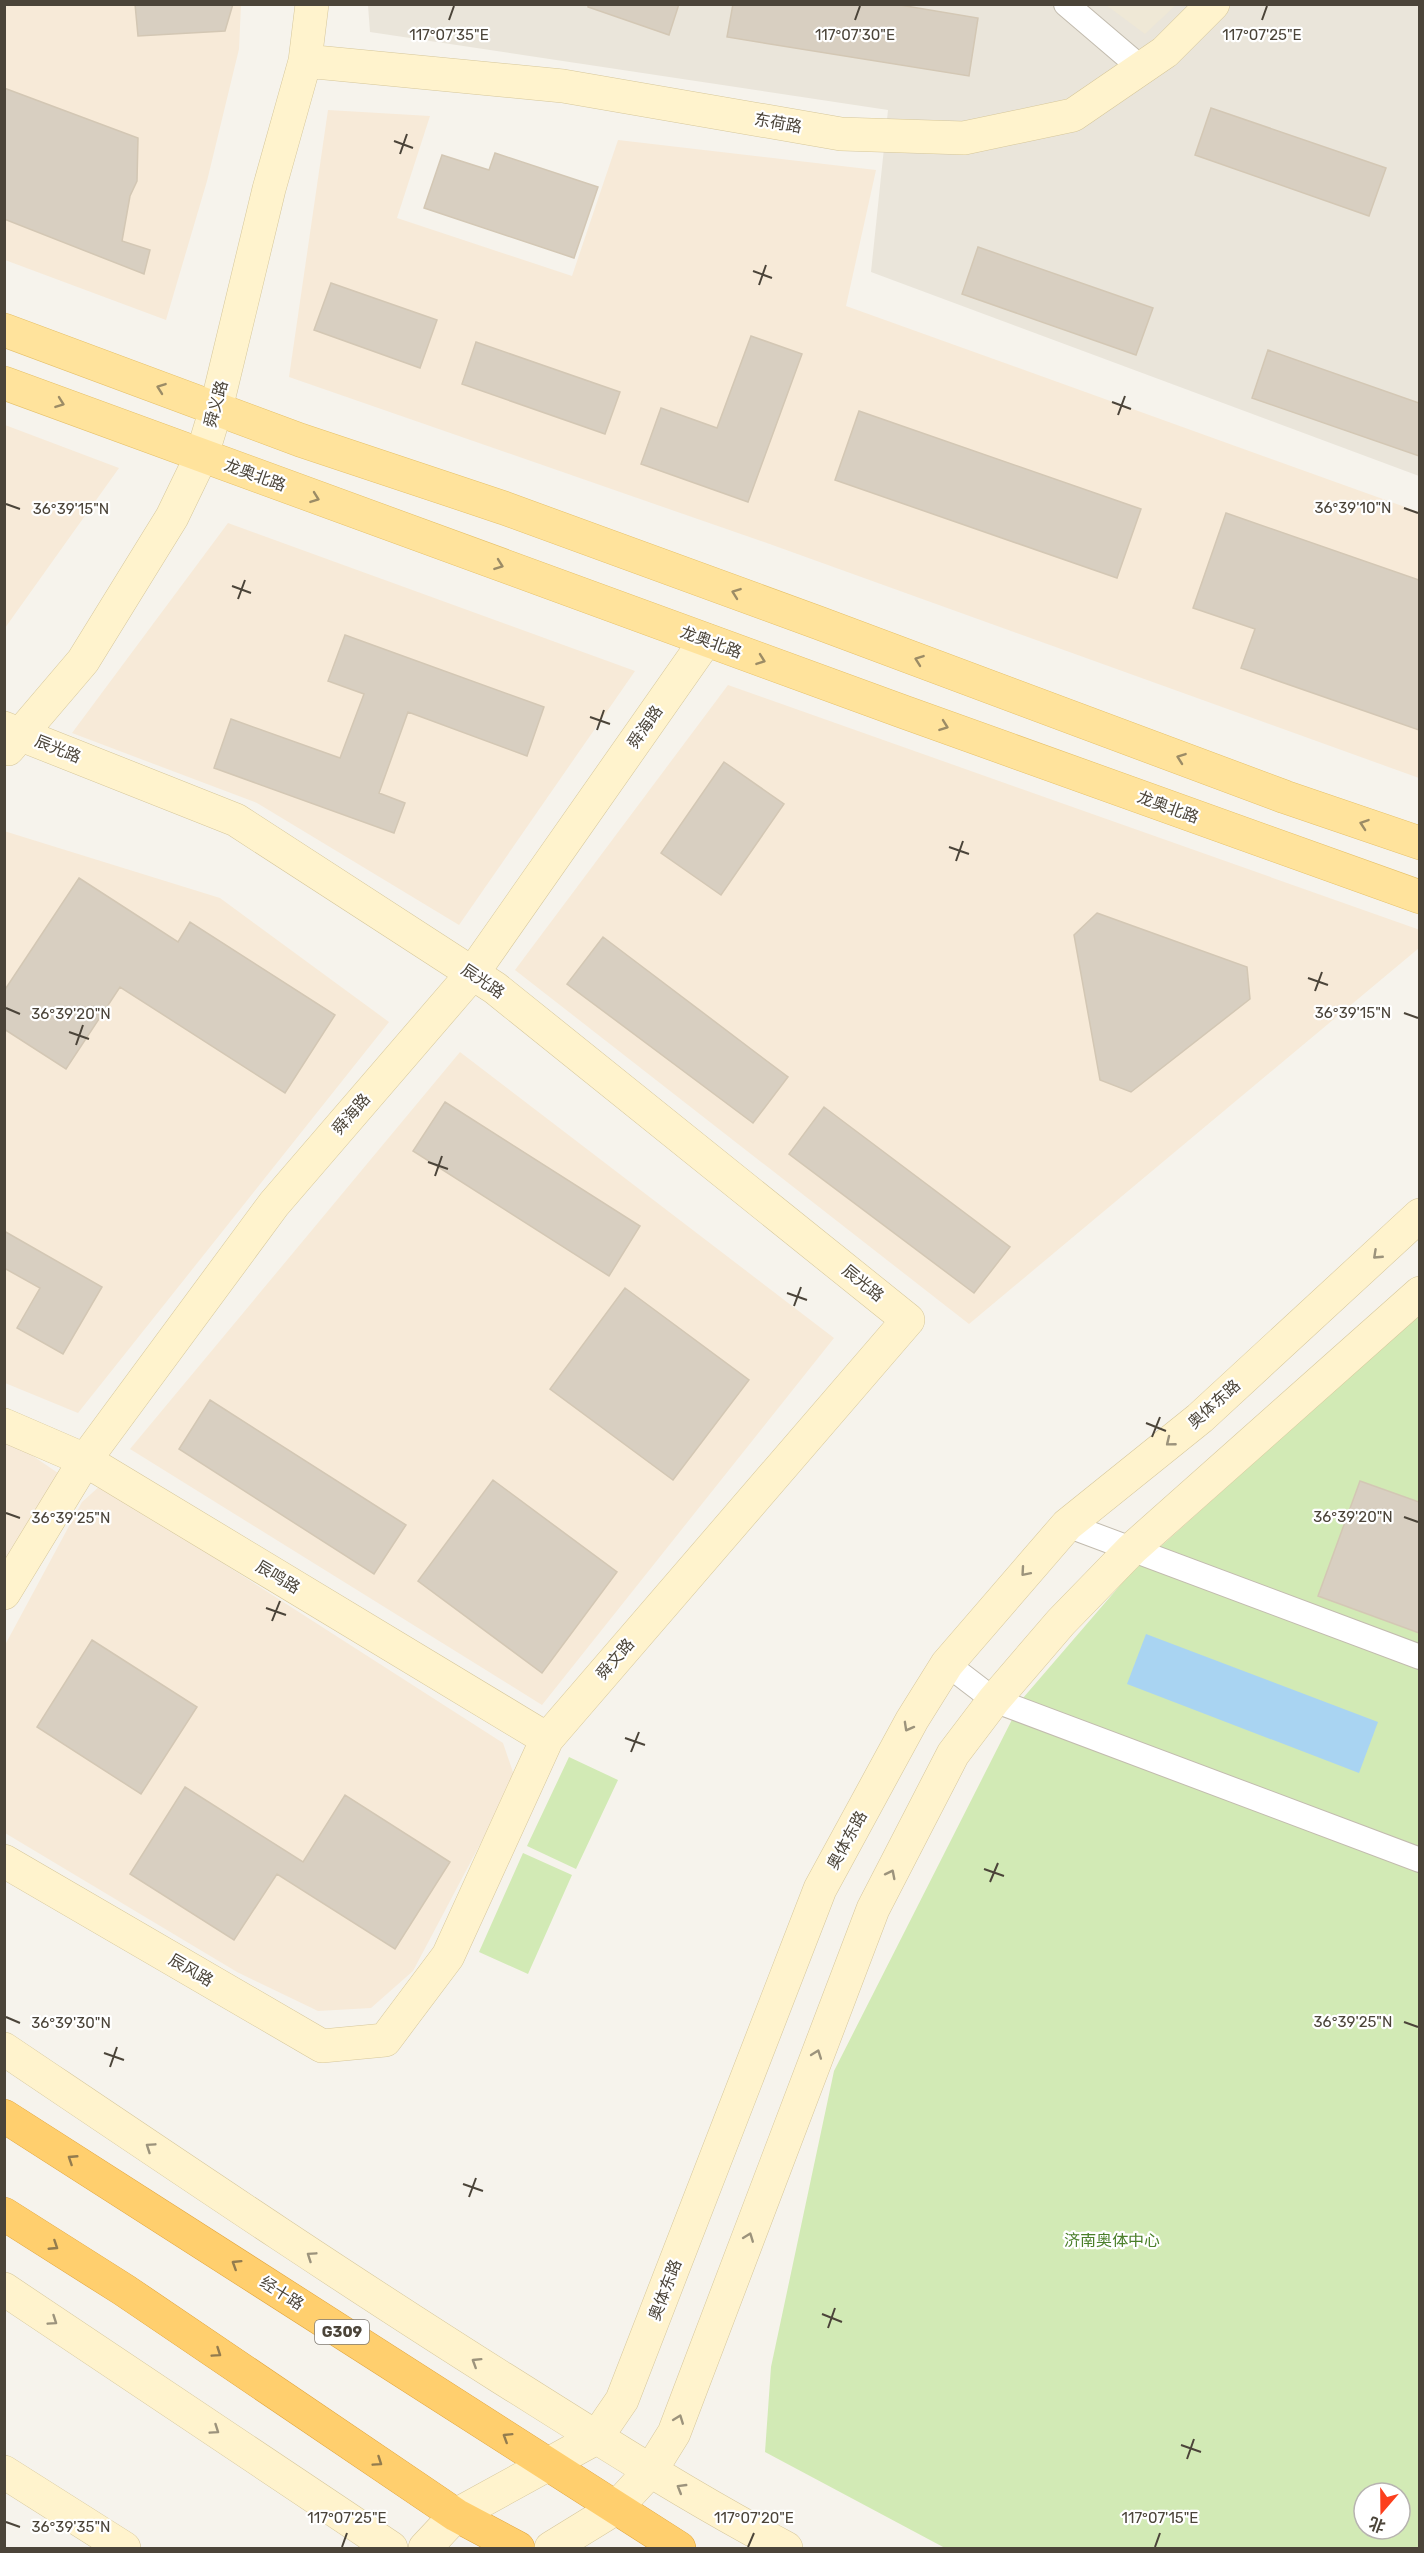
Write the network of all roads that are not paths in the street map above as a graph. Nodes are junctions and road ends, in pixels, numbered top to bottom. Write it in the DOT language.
graph roads {
  1 [pos="312,4"];
  2 [pos="1066,4"];
  3 [pos="1213,4"];
  4 [pos="305,61"];
  5 [pos="1141,68"];
  6 [pos="4,330"];
  7 [pos="4,383"];
  8 [pos="216,409"];
  9 [pos="202,455"];
  10 [pos="706,640"];
  11 [pos="10,738"];
  12 [pos="1419,843"];
  13 [pos="1419,897"];
  14 [pos="472,974"];
  15 [pos="1419,1215"];
  16 [pos="1419,1293"];
  17 [pos="908,1320"];
  18 [pos="4,1425"];
  19 [pos="85,1460"];
  20 [pos="1067,1525"];
  21 [pos="1132,1549"];
  22 [pos="4,1593"];
  23 [pos="1419,1657"];
  24 [pos="947,1664"];
  25 [pos="994,1700"];
  26 [pos="546,1739"];
  27 [pos="1419,1860"];
  28 [pos="4,1861"];
  29 [pos="385,2040"];
  30 [pos="4,2049"];
  31 [pos="4,2116"];
  32 [pos="4,2214"];
  33 [pos="4,2289"];
  34 [pos="596,2438"];
  35 [pos="549,2464"];
  36 [pos="651,2470"];
  37 [pos="4,2472"];
  38 [pos="616,2508"];
  39 [pos="456,2515"];
  40 [pos="124,2548"];
  41 [pos="391,2548"];
  42 [pos="425,2548"];
  43 [pos="518,2548"];
  44 [pos="550,2548"];
  45 [pos="679,2548"];
  46 [pos="786,2548"];
  1 -- 4 [label="street, 舜义路"];
  2 -- 5 [label="street"];
  3 -- 5 [label="street, 东荷路"];
  4 -- 5 [label="street, 东荷路"];
  4 -- 8 [label="street, 舜义路"];
  8 -- 6 [label="main road, one-way"];
  7 -- 9 [label="main road, 龙奥北路, one-way"];
  8 -- 9 [label="street, 舜义路"];
  12 -- 8 [label="main road, one-way"];
  9 -- 10 [label="main road, 龙奥北路, one-way"];
  9 -- 11 [label="street, 舜义路"];
  10 -- 13 [label="main road, 龙奥北路, one-way"];
  10 -- 14 [label="street, 舜海路"];
  11 -- 14 [label="street, 辰光路"];
  14 -- 17 [label="street, 辰光路"];
  14 -- 19 [label="street, 舜海路"];
  15 -- 20 [label="street, 奥体东路, one-way"];
  16 -- 21 [label="street"];
  17 -- 26 [label="street, 舜文路"];
  18 -- 19 [label="street, 辰鸣路"];
  19 -- 22 [label="street, 舜海路"];
  19 -- 26 [label="street, 辰鸣路"];
  20 -- 21 [label="street"];
  20 -- 24 [label="street, 奥体东路, one-way"];
  21 -- 23 [label="street"];
  21 -- 25 [label="street"];
  24 -- 25 [label="street"];
  24 -- 34 [label="street, 奥体东路, one-way"];
  25 -- 27 [label="street"];
  36 -- 25 [label="street, one-way"];
  26 -- 29 [label="street, 舜文路"];
  28 -- 29 [label="street, 辰风路"];
  34 -- 30 [label="street, one-way"];
  35 -- 31 [label="highway, 经十路 / G309, one-way"];
  32 -- 39 [label="highway, one-way"];
  33 -- 41 [label="street, one-way"];
  34 -- 35 [label="street, 奥体东路"];
  34 -- 36 [label="street"];
  35 -- 38 [label="highway, 经十路 / G309"];
  35 -- 39 [label="street, 奥体东路"];
  36 -- 38 [label="street"];
  46 -- 36 [label="street, one-way"];
  37 -- 40 [label="street"];
  38 -- 44 [label="street"];
  38 -- 45 [label="highway, 经十路 / G309"];
  39 -- 42 [label="street, 奥体东路"];
  39 -- 43 [label="highway"];
}
